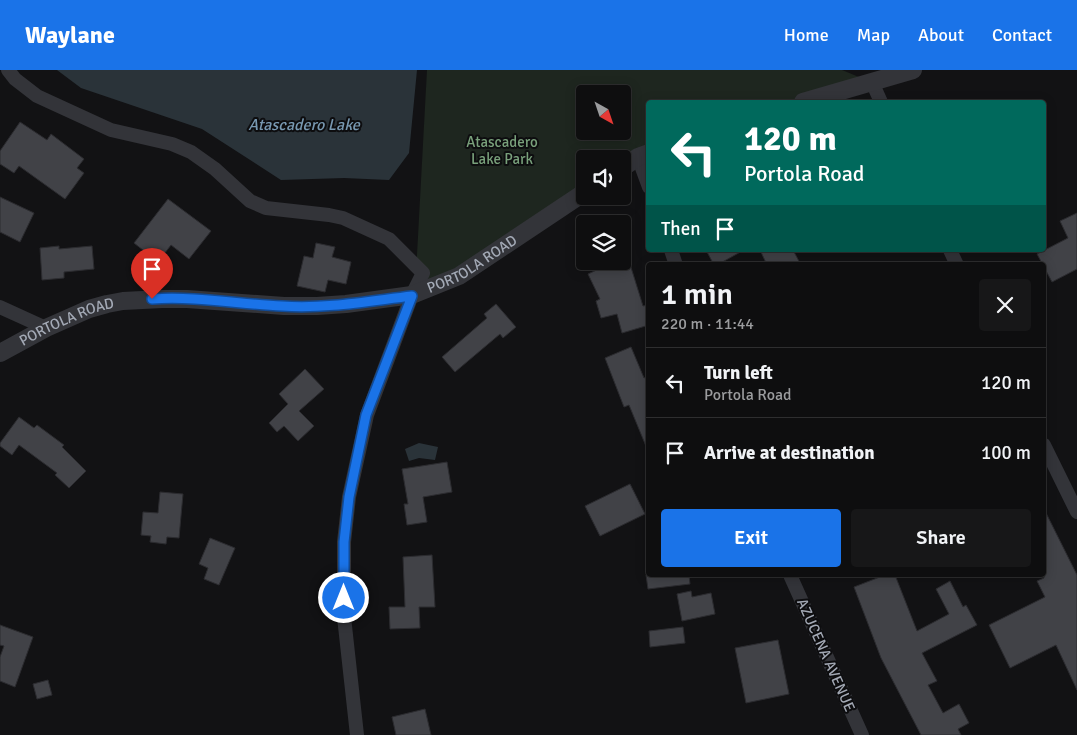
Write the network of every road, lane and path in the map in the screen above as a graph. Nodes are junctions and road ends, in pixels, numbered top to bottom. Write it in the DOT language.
graph roads {
  1 [pos="8,70"];
  2 [pos="913,70"];
  3 [pos="872,82"];
  4 [pos="809,100"];
  5 [pos="881,100"];
  6 [pos="644,155"];
  7 [pos="631,163"];
  8 [pos="646,168"];
  9 [pos="576,198"];
  10 [pos="412,296"];
  11 [pos="0,307"];
  12 [pos="46,328"];
  13 [pos="0,353"];
  14 [pos="1046,449"];
  15 [pos="1077,512"];
  16 [pos="791,577"];
  17 [pos="357,735"];
  18 [pos="862,735"];
  1 -- 10 [label="street"];
  2 -- 3 [label="street"];
  3 -- 4 [label="street"];
  3 -- 5 [label="street"];
  6 -- 7 [label="street"];
  6 -- 8 [label="street"];
  9 -- 10 [label="street, PORTOLA ROAD"];
  10 -- 12 [label="street, PORTOLA ROAD"];
  10 -- 17 [label="street"];
  11 -- 12 [label="street"];
  12 -- 13 [label="street, PORTOLA ROAD"];
  14 -- 15 [label="street"];
  16 -- 18 [label="street, AZUCENA AVENUE"];
}
